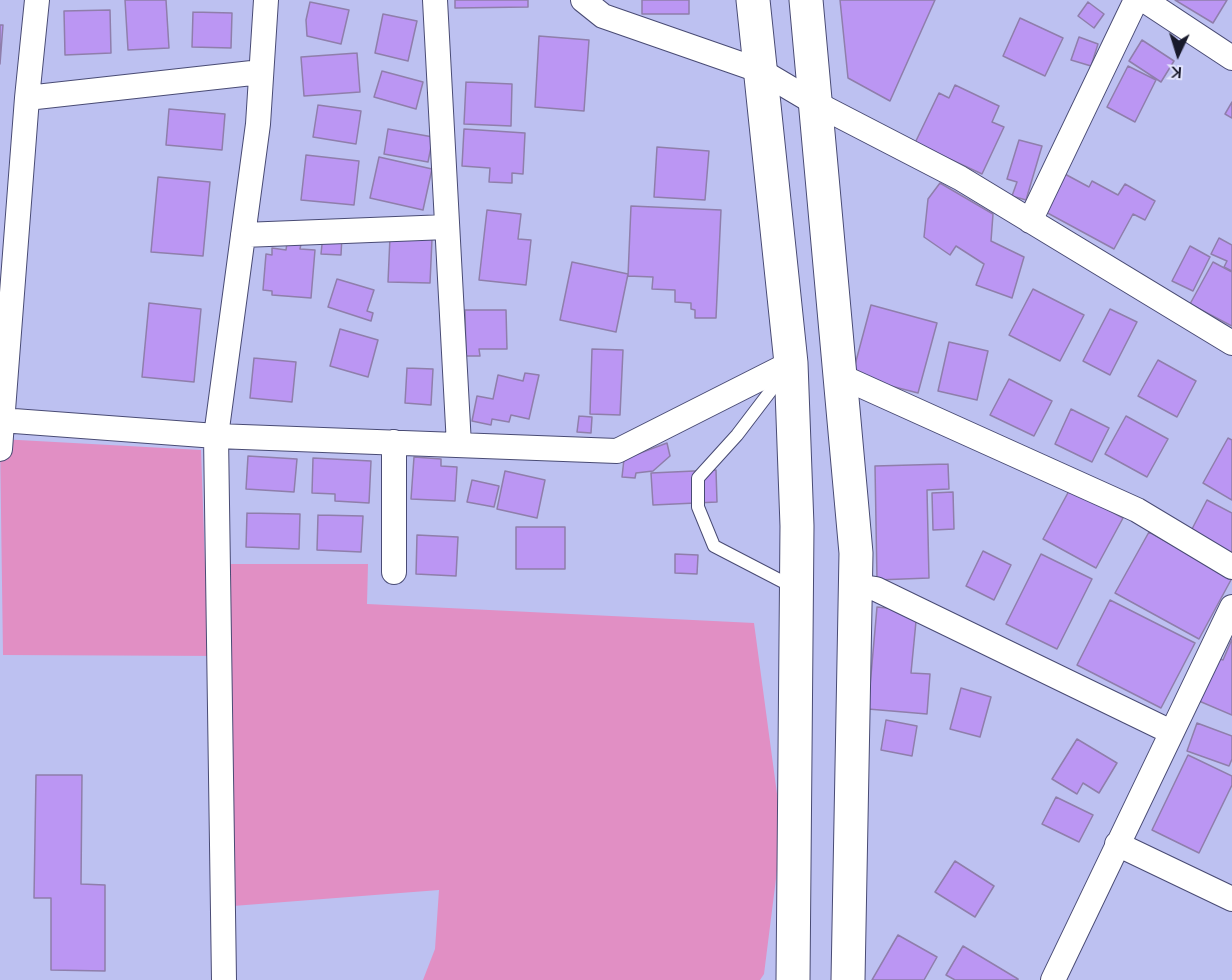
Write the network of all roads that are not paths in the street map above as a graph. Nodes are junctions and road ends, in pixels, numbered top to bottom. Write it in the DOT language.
graph roads {
  1 [pos="37,0"];
  2 [pos="266,0"];
  3 [pos="435,0"];
  4 [pos="583,0"];
  5 [pos="753,0"];
  6 [pos="806,0"];
  7 [pos="1136,0"];
  8 [pos="1144,0"];
  9 [pos="1232,58"];
  10 [pos="761,71"];
  11 [pos="261,72"];
  12 [pos="27,98"];
  13 [pos="816,103"];
  14 [pos="1030,221"];
  15 [pos="447,228"];
  16 [pos="243,235"];
  17 [pos="1232,343"];
  18 [pos="791,363"];
  19 [pos="840,376"];
  20 [pos="1,420"];
  21 [pos="216,436"];
  22 [pos="394,442"];
  23 [pos="459,445"];
  24 [pos="0,449"];
  25 [pos="1232,567"];
  26 [pos="394,572"];
  27 [pos="856,586"];
  28 [pos="796,589"];
  29 [pos="1232,607"];
  30 [pos="1171,732"];
  31 [pos="1117,844"];
  32 [pos="1232,899"];
  33 [pos="224,980"];
  34 [pos="793,980"];
  35 [pos="848,980"];
  36 [pos="1053,980"];
  1 -- 12 [label="street"];
  2 -- 11 [label="street"];
  3 -- 15 [label="street"];
  4 -- 10 [label="street"];
  5 -- 10 [label="main road"];
  6 -- 13 [label="main road"];
  7 -- 14 [label="street"];
  8 -- 9 [label="street"];
  10 -- 13 [label="street"];
  10 -- 18 [label="main road"];
  11 -- 12 [label="street"];
  11 -- 16 [label="street"];
  12 -- 20 [label="street"];
  13 -- 14 [label="street"];
  13 -- 19 [label="main road"];
  14 -- 17 [label="street"];
  15 -- 16 [label="street"];
  15 -- 23 [label="street"];
  16 -- 21 [label="street"];
  18 -- 23 [label="street"];
  18 -- 28 [label="main road"];
  18 -- 28 [label="lane"];
  19 -- 25 [label="street"];
  19 -- 27 [label="main road"];
  20 -- 21 [label="street"];
  20 -- 24 [label="street"];
  21 -- 22 [label="street"];
  21 -- 33 [label="street"];
  22 -- 23 [label="street"];
  22 -- 26 [label="street"];
  27 -- 30 [label="street"];
  27 -- 35 [label="main road"];
  28 -- 34 [label="main road"];
  29 -- 30 [label="street"];
  30 -- 31 [label="street"];
  31 -- 32 [label="street"];
  31 -- 36 [label="street"];
}
